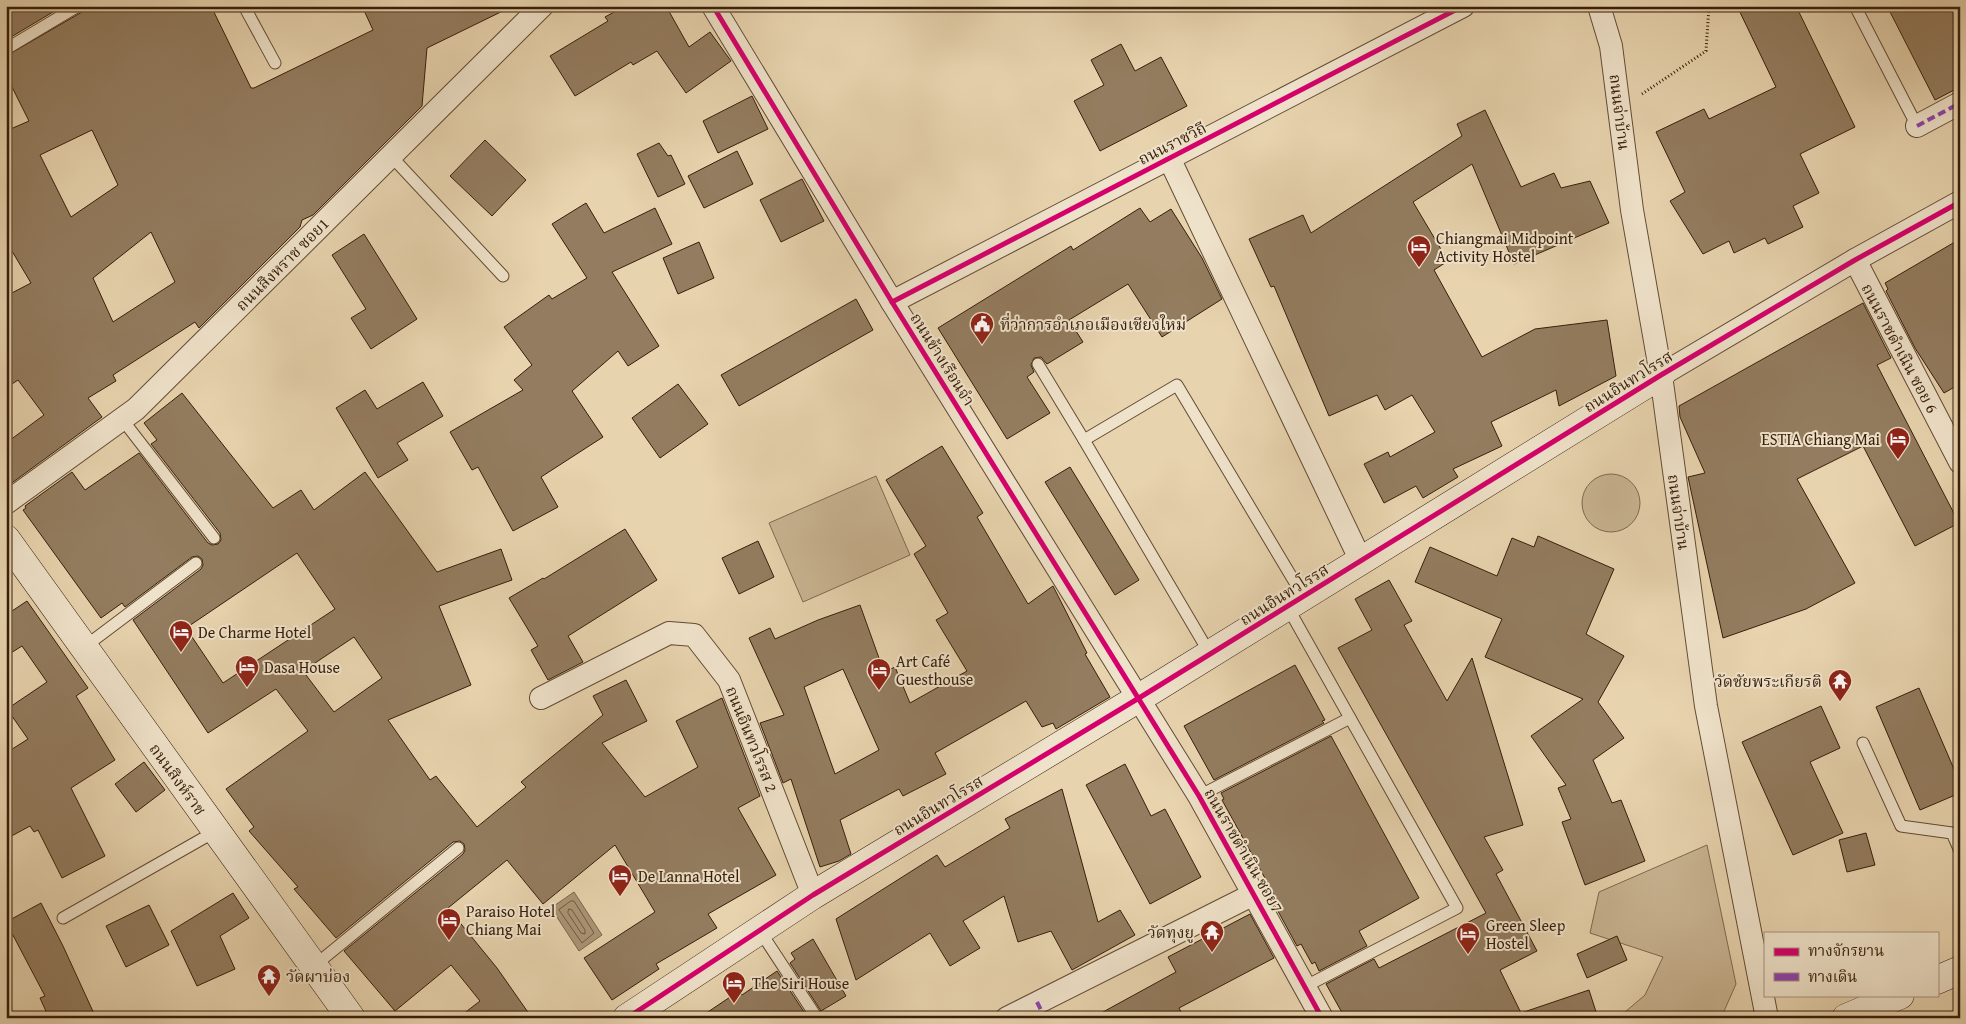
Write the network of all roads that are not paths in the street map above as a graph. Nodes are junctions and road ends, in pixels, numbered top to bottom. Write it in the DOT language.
graph roads {
  1 [pos="78,6"];
  2 [pos="244,6"];
  3 [pos="542,6"];
  4 [pos="712,6"];
  5 [pos="1463,6"];
  6 [pos="1599,6"];
  7 [pos="1854,6"];
  8 [pos="6,49"];
  9 [pos="275,63"];
  10 [pos="1960,104"];
  11 [pos="1917,126"];
  12 [pos="391,156"];
  13 [pos="1169,158"];
  14 [pos="1960,202"];
  15 [pos="1855,260"];
  16 [pos="503,276"];
  17 [pos="892,302"];
  18 [pos="1038,364"];
  19 [pos="1661,375"];
  20 [pos="122,419"];
  21 [pos="1084,440"];
  22 [pos="1960,462"];
  23 [pos="6,503"];
  24 [pos="214,538"];
  25 [pos="6,539"];
  26 [pos="1361,561"];
  27 [pos="196,562"];
  28 [pos="1295,601"];
  29 [pos="83,648"];
  30 [pos="1210,654"];
  31 [pos="541,698"];
  32 [pos="1139,698"];
  33 [pos="1350,718"];
  34 [pos="1863,743"];
  35 [pos="1199,796"];
  36 [pos="216,831"];
  37 [pos="458,848"];
  38 [pos="1960,851"];
  39 [pos="1254,894"];
  40 [pos="814,896"];
  41 [pos="62,918"];
  42 [pos="760,931"];
  43 [pos="314,966"];
  44 [pos="1960,970"];
  45 [pos="1938,980"];
  46 [pos="1306,986"];
  47 [pos="1898,996"];
  48 [pos="351,1018"];
  49 [pos="627,1018"];
  50 [pos="817,1018"];
  51 [pos="1007,1018"];
  52 [pos="1322,1018"];
  53 [pos="1767,1018"];
  54 [pos="1846,1018"];
  1 -- 8 [label="lane"];
  2 -- 9 [label="lane"];
  3 -- 12 [label="street, ถนนสิงหราช ซอย1"];
  4 -- 17 [label="street, ถนนข้างเรือนจำ"];
  5 -- 13 [label="street, ถนนราชวิถี"];
  6 -- 19 [label="street, ถนนจ่าบ้าน"];
  7 -- 11 [label="lane"];
  10 -- 11 [label="street"];
  12 -- 16 [label="lane"];
  12 -- 20 [label="street, ถนนสิงหราช ซอย1"];
  13 -- 17 [label="street, ถนนราชวิถี"];
  13 -- 26 [label="street"];
  14 -- 15 [label="street, ถนนอินทวโรรส"];
  15 -- 19 [label="street, ถนนอินทวโรรส"];
  15 -- 22 [label="street, ถนนราชดำเนิน ซอย 6"];
  17 -- 32 [label="street, ถนนข้างเรือนจำ"];
  18 -- 21 [label="lane"];
  19 -- 26 [label="street, ถนนอินทวโรรส"];
  19 -- 53 [label="street, ถนนจ่าบ้าน"];
  20 -- 23 [label="street, ถนนสิงหราช ซอย1"];
  20 -- 24 [label="lane"];
  21 -- 28 [label="lane"];
  21 -- 30 [label="lane"];
  25 -- 29 [label="street, ถนนสิงห์ราช"];
  26 -- 28 [label="street, ถนนอินทวโรรส"];
  27 -- 29 [label="lane"];
  28 -- 30 [label="street, ถนนอินทวโรรส"];
  28 -- 33 [label="lane"];
  29 -- 36 [label="street, ถนนสิงห์ราช"];
  30 -- 32 [label="street, ถนนอินทวโรรส"];
  31 -- 40 [label="street, ถนนอินทวโรรส 2"];
  32 -- 35 [label="street, ถนนราชดำเนิน ซอย7"];
  32 -- 40 [label="street, ถนนอินทวโรรส"];
  33 -- 35 [label="lane"];
  33 -- 46 [label="lane"];
  34 -- 38 [label="lane"];
  35 -- 39 [label="street, ถนนราชดำเนิน ซอย7"];
  36 -- 41 [label="lane"];
  36 -- 43 [label="street, ถนนสิงห์ราช"];
  37 -- 43 [label="lane"];
  39 -- 46 [label="street, ถนนราชดำเนิน ซอย7"];
  39 -- 51 [label="street"];
  40 -- 42 [label="street, ถนนอินทวโรรส"];
  42 -- 49 [label="street, ถนนอินทวโรรส"];
  42 -- 50 [label="lane"];
  43 -- 48 [label="street, ถนนสิงห์ราช"];
  44 -- 45 [label="street"];
  46 -- 52 [label="street, ถนนราชดำเนิน ซอย7"];
  47 -- 54 [label="street"];
}
